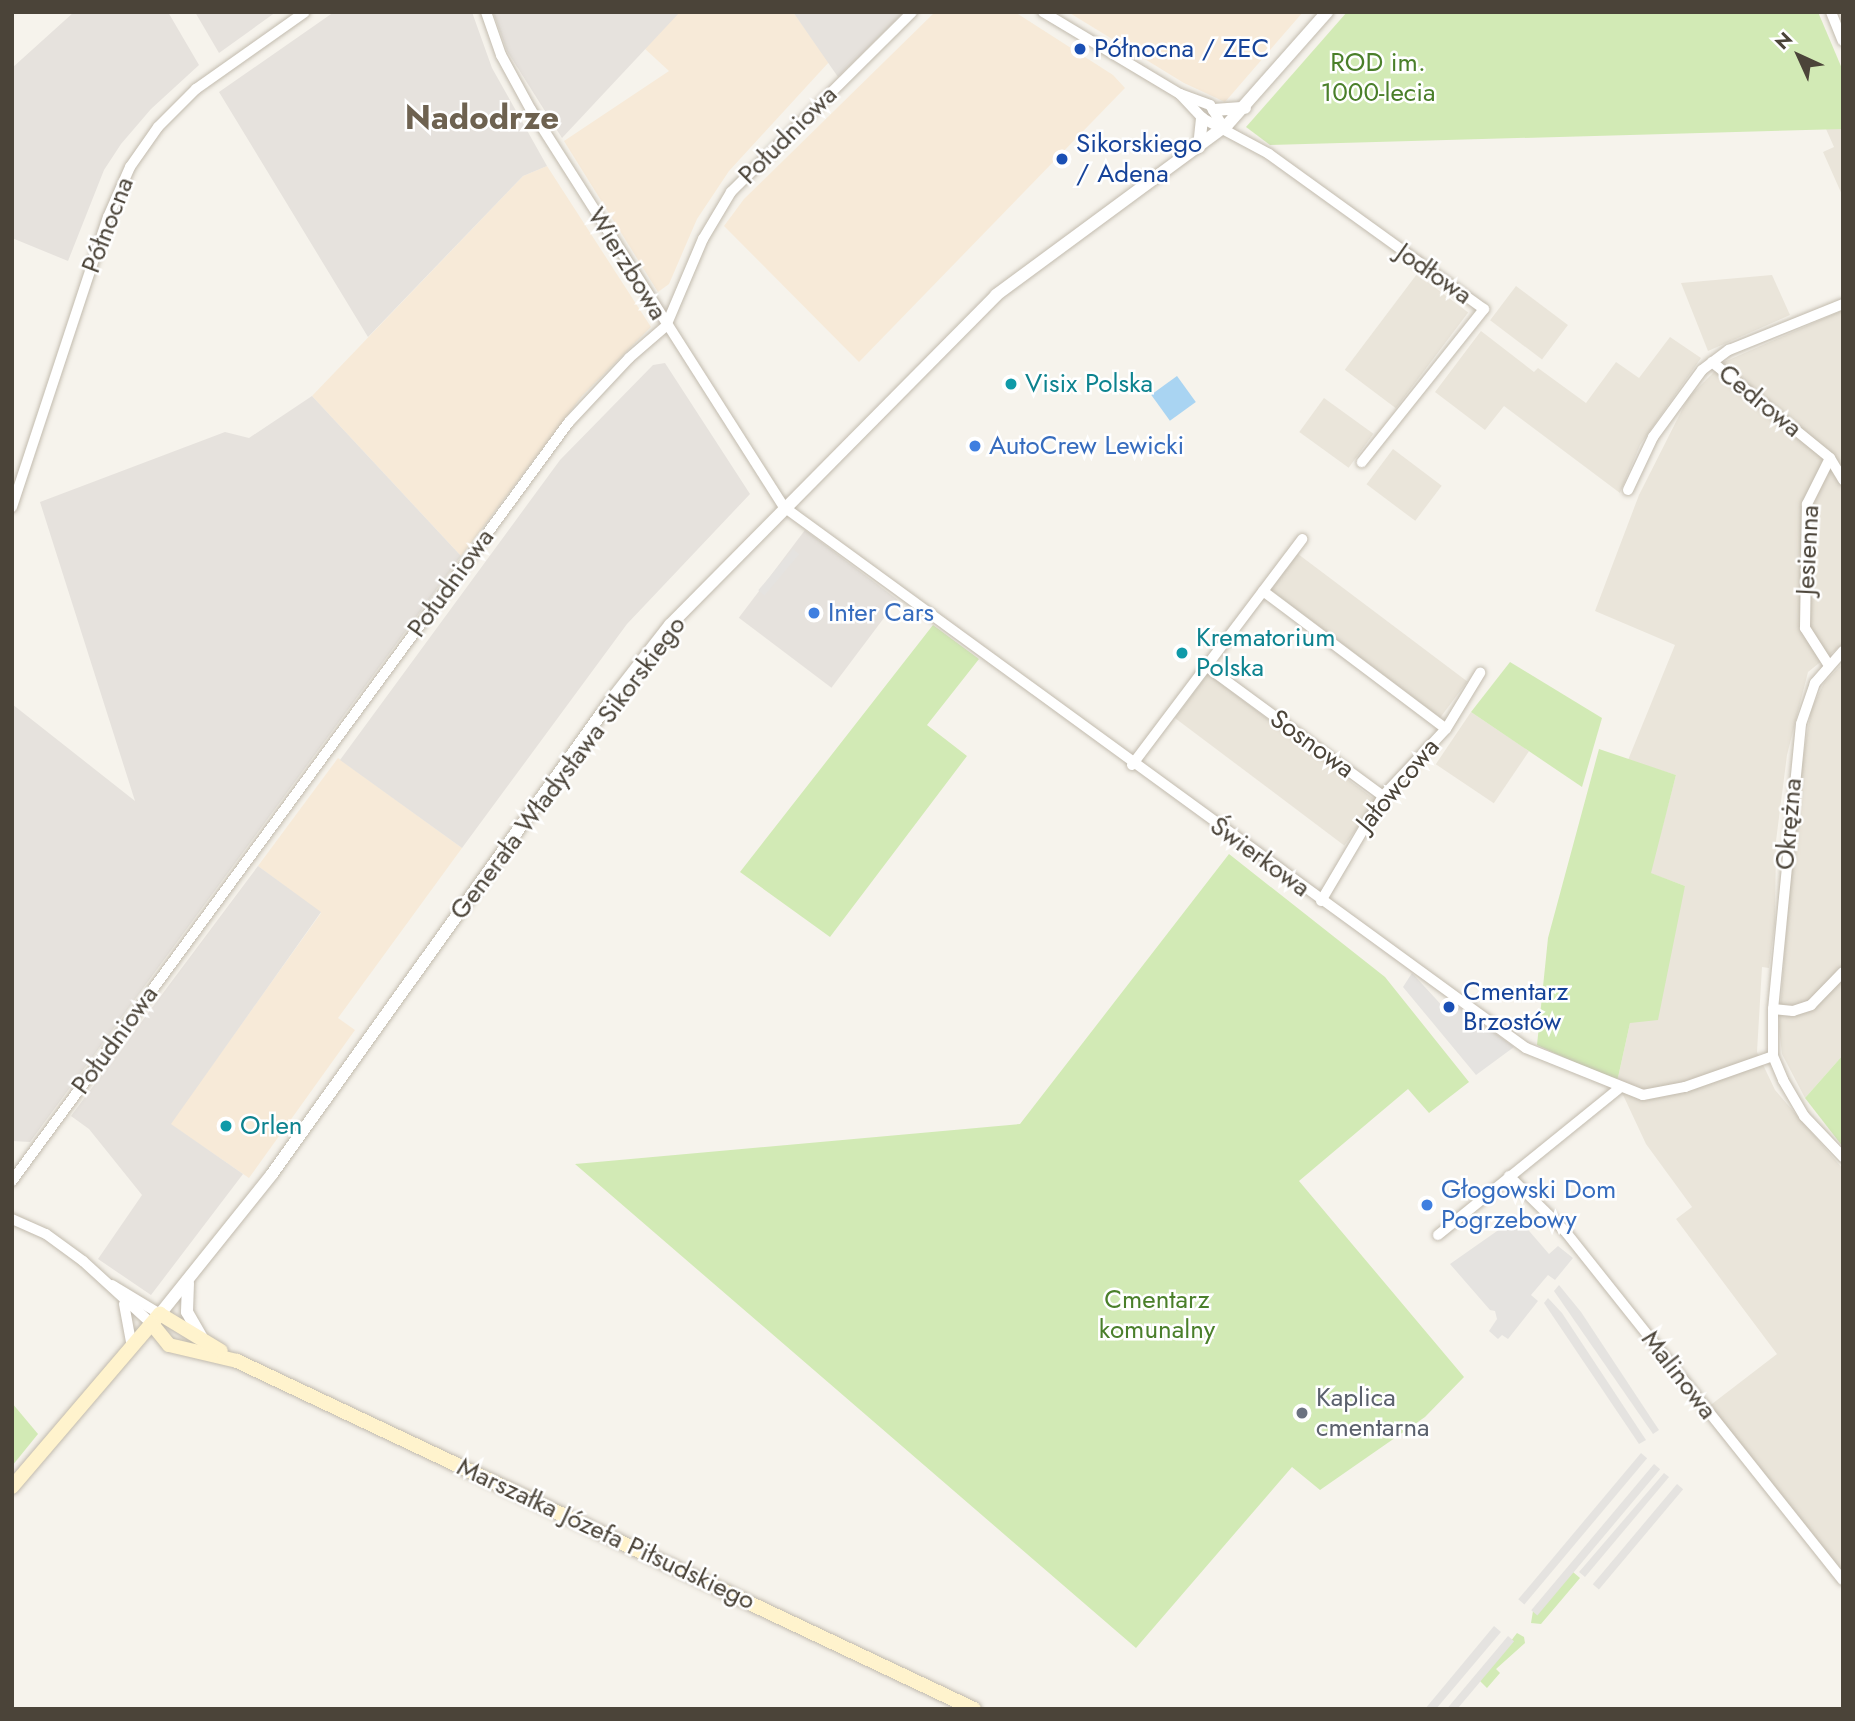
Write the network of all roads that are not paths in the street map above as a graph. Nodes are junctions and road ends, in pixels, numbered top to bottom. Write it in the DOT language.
graph roads {
  1 [pos="305,12"];
  2 [pos="485,12"];
  3 [pos="912,12"];
  4 [pos="1043,12"];
  5 [pos="1326,12"];
  6 [pos="1831,12"];
  7 [pos="1843,41"];
  8 [pos="1180,94"];
  9 [pos="1245,108"];
  10 [pos="1214,110"];
  11 [pos="1202,118"];
  12 [pos="1224,128"];
  13 [pos="1199,147"];
  14 [pos="1843,304"];
  15 [pos="666,326"];
  16 [pos="1712,362"];
  17 [pos="1830,458"];
  18 [pos="1362,462"];
  19 [pos="1843,480"];
  20 [pos="1629,490"];
  21 [pos="12,507"];
  22 [pos="784,507"];
  23 [pos="1302,539"];
  24 [pos="1263,591"];
  25 [pos="1843,651"];
  26 [pos="1828,664"];
  27 [pos="1206,666"];
  28 [pos="1480,673"];
  29 [pos="1446,729"];
  30 [pos="1132,765"];
  31 [pos="1383,796"];
  32 [pos="1321,901"];
  33 [pos="1843,972"];
  34 [pos="1773,1009"];
  35 [pos="1773,1056"];
  36 [pos="1618,1089"];
  37 [pos="1843,1157"];
  38 [pos="1509,1176"];
  39 [pos="12,1181"];
  40 [pos="12,1219"];
  41 [pos="1438,1235"];
  42 [pos="189,1280"];
  43 [pos="112,1284"];
  44 [pos="121,1297"];
  45 [pos="156,1319"];
  46 [pos="204,1341"];
  47 [pos="132,1348"];
  48 [pos="237,1361"];
  49 [pos="12,1487"];
  50 [pos="1843,1580"];
  51 [pos="974,1709"];
  1 -- 21 [label="street, Północna"];
  2 -- 15 [label="street, Wierzbowa"];
  3 -- 15 [label="street, Południowa"];
  4 -- 8 [label="street"];
  5 -- 9 [label="street, Generała Władysława Sikorskiego"];
  6 -- 7 [label="street"];
  8 -- 10 [label="street"];
  8 -- 11 [label="street"];
  9 -- 10 [label="street"];
  9 -- 12 [label="street, Generała Władysława Sikorskiego"];
  10 -- 12 [label="street"];
  11 -- 12 [label="street"];
  11 -- 13 [label="street"];
  12 -- 13 [label="street, Generała Władysława Sikorskiego"];
  12 -- 18 [label="street, Jodłowa"];
  13 -- 22 [label="street, Generała Władysława Sikorskiego"];
  14 -- 16 [label="street"];
  15 -- 22 [label="street, Wierzbowa"];
  15 -- 39 [label="street, Południowa"];
  16 -- 17 [label="street, Cedrowa"];
  16 -- 20 [label="street, Cedrowa"];
  17 -- 19 [label="street, Jesienna"];
  17 -- 26 [label="street, Jesienna"];
  22 -- 30 [label="street, Świerkowa"];
  22 -- 42 [label="street, Generała Władysława Sikorskiego"];
  23 -- 24 [label="street"];
  24 -- 27 [label="street"];
  24 -- 29 [label="street"];
  25 -- 26 [label="street, Okrężna"];
  26 -- 34 [label="street, Okrężna"];
  27 -- 30 [label="street"];
  27 -- 31 [label="street, Sosnowa"];
  28 -- 29 [label="street, Jałowcowa"];
  29 -- 31 [label="street, Jałowcowa"];
  30 -- 32 [label="street, Świerkowa"];
  31 -- 32 [label="street, Jałowcowa"];
  32 -- 36 [label="street, Świerkowa"];
  33 -- 34 [label="street"];
  34 -- 35 [label="street, Okrężna"];
  35 -- 36 [label="street, Świerkowa"];
  35 -- 37 [label="street, Okrężna"];
  36 -- 38 [label="street"];
  38 -- 41 [label="street"];
  38 -- 50 [label="street, Malinowa"];
  40 -- 43 [label="street"];
  42 -- 45 [label="street, Generała Władysława Sikorskiego"];
  42 -- 46 [label="street"];
  43 -- 44 [label="street"];
  43 -- 45 [label="street"];
  44 -- 45 [label="street"];
  44 -- 47 [label="street"];
  45 -- 46 [label="main road, Marszałka Józefa Piłsudskiego"];
  45 -- 47 [label="main road, Generała Władysława Sikorskiego"];
  45 -- 48 [label="main road, Marszałka Józefa Piłsudskiego"];
  46 -- 48 [label="main road, Marszałka Józefa Piłsudskiego"];
  47 -- 49 [label="main road, Generała Władysława Sikorskiego"];
  48 -- 51 [label="main road, Marszałka Józefa Piłsudskiego"];
}
